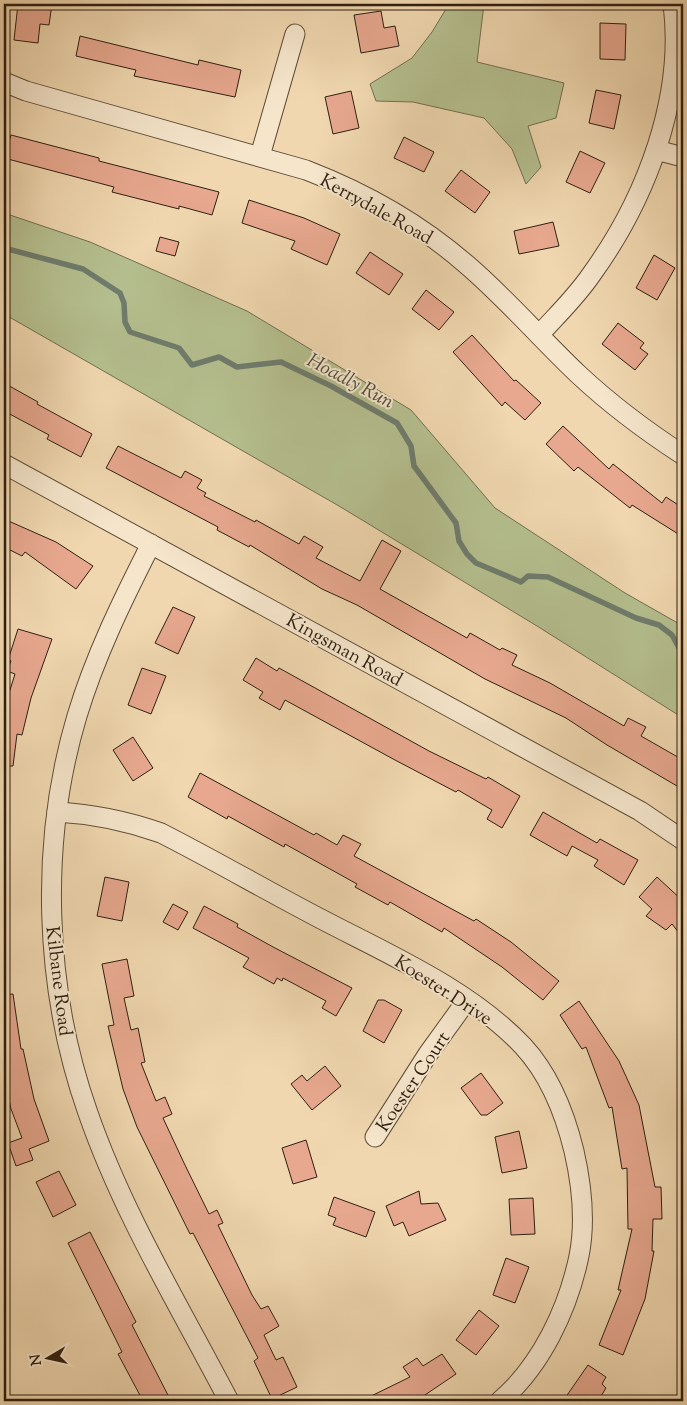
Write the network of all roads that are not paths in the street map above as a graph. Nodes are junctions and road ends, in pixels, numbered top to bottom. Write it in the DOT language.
graph roads {
  1 [pos="673,4"];
  2 [pos="296,34"];
  3 [pos="4,82"];
  4 [pos="656,150"];
  5 [pos="260,156"];
  6 [pos="683,156"];
  7 [pos="539,335"];
  8 [pos="683,454"];
  9 [pos="4,464"];
  10 [pos="151,544"];
  11 [pos="58,812"];
  12 [pos="683,840"];
  13 [pos="468,1000"];
  14 [pos="375,1137"];
  15 [pos="229,1401"];
  16 [pos="500,1401"];
  1 -- 4 [label="street"];
  2 -- 5 [label="street"];
  3 -- 5 [label="street, Kerrydale Road"];
  4 -- 6 [label="street"];
  4 -- 7 [label="street"];
  5 -- 7 [label="street, Kerrydale Road"];
  7 -- 8 [label="street, Kerrydale Road"];
  9 -- 10 [label="street, Kingsman Road"];
  10 -- 11 [label="street, Kilbane Road"];
  10 -- 12 [label="street, Kingsman Road"];
  11 -- 13 [label="street, Koester Drive"];
  11 -- 15 [label="street, Kilbane Road"];
  13 -- 14 [label="street, Koester Court"];
  13 -- 16 [label="street, Koester Drive"];
}
